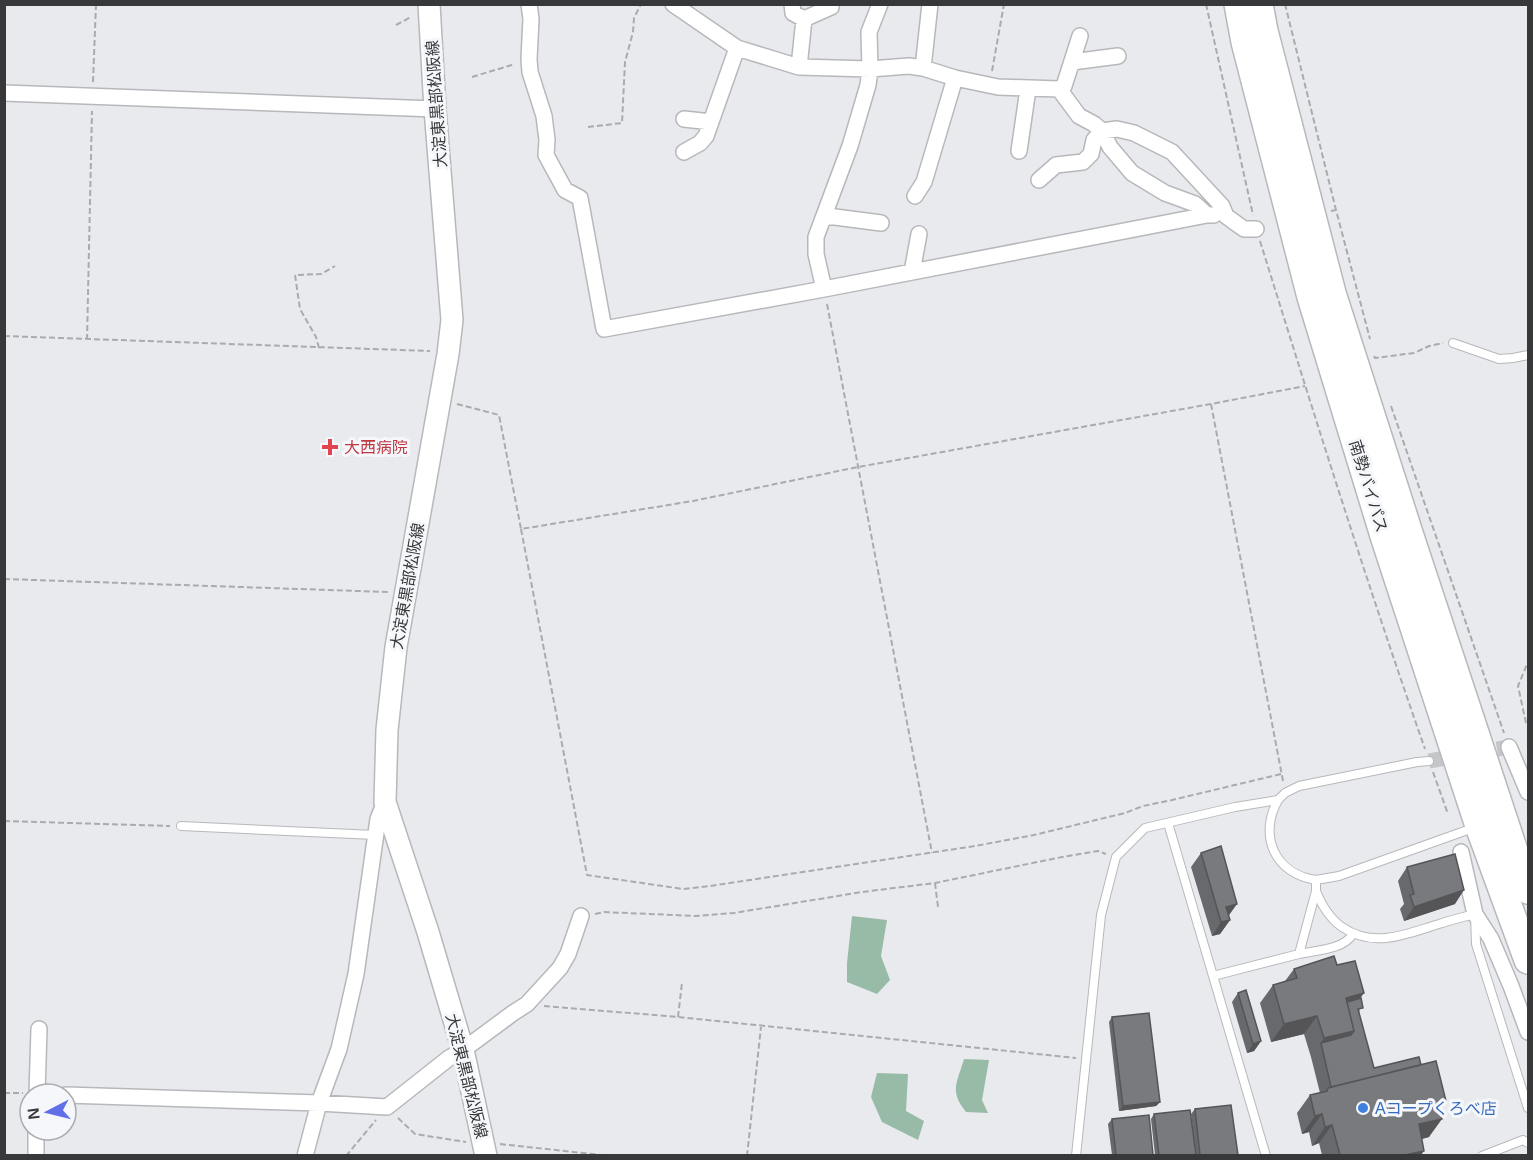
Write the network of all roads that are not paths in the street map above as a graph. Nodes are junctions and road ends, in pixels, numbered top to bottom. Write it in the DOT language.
graph roads {
  1 [pos="429,4"];
  2 [pos="529,4"];
  3 [pos="673,4"];
  4 [pos="792,4"];
  5 [pos="831,4"];
  6 [pos="880,4"];
  7 [pos="930,4"];
  8 [pos="1238,4"];
  9 [pos="1259,4"];
  10 [pos="804,19"];
  11 [pos="1080,36"];
  12 [pos="737,48"];
  13 [pos="1118,56"];
  14 [pos="1072,62"];
  15 [pos="799,66"];
  16 [pos="923,68"];
  17 [pos="870,69"];
  18 [pos="955,78"];
  19 [pos="1028,88"];
  20 [pos="1059,89"];
  21 [pos="4,93"];
  22 [pos="435,109"];
  23 [pos="684,119"];
  24 [pos="711,122"];
  25 [pos="1102,131"];
  26 [pos="1019,151"];
  27 [pos="684,152"];
  28 [pos="1040,180"];
  29 [pos="915,196"];
  30 [pos="1207,215"];
  31 [pos="1226,216"];
  32 [pos="824,217"];
  33 [pos="881,223"];
  34 [pos="1256,229"];
  35 [pos="919,234"];
  36 [pos="912,272"];
  37 [pos="824,289"];
  38 [pos="1453,343"];
  39 [pos="1528,355"];
  40 [pos="1509,747"];
  41 [pos="1429,761"];
  42 [pos="1523,768"];
  43 [pos="1528,792"];
  44 [pos="1278,800"];
  45 [pos="385,802"];
  46 [pos="1168,823"];
  47 [pos="181,826"];
  48 [pos="375,835"];
  49 [pos="1496,838"];
  50 [pos="1461,852"];
  51 [pos="1316,880"];
  52 [pos="1528,890"];
  53 [pos="1316,891"];
  54 [pos="1475,914"];
  55 [pos="581,916"];
  56 [pos="1353,934"];
  57 [pos="1299,954"];
  58 [pos="1528,960"];
  59 [pos="1213,976"];
  60 [pos="39,1029"];
  61 [pos="1528,1032"];
  62 [pos="462,1050"];
  63 [pos="37,1082"];
  64 [pos="78,1095"];
  65 [pos="319,1103"];
  66 [pos="1528,1108"];
  67 [pos="1528,1143"];
  68 [pos="485,1150"];
  69 [pos="305,1155"];
  70 [pos="1076,1155"];
  71 [pos="1266,1155"];
  72 [pos="1482,1155"];
  1 -- 22 [label="main road, 大淀東黒部松阪線"];
  2 -- 37 [label="street"];
  3 -- 12 [label="street"];
  4 -- 10 [label="street"];
  5 -- 10 [label="street"];
  6 -- 17 [label="street"];
  7 -- 16 [label="street"];
  8 -- 49 [label="highway, 南勢バイパス"];
  9 -- 49 [label="highway, 南勢バイパス"];
  10 -- 15 [label="street"];
  11 -- 14 [label="street"];
  12 -- 15 [label="street"];
  12 -- 24 [label="street"];
  13 -- 14 [label="street"];
  14 -- 20 [label="street"];
  15 -- 17 [label="street"];
  16 -- 17 [label="street"];
  16 -- 18 [label="street"];
  17 -- 32 [label="street"];
  18 -- 19 [label="street"];
  18 -- 29 [label="street"];
  19 -- 20 [label="street"];
  19 -- 26 [label="street"];
  20 -- 25 [label="street"];
  21 -- 22 [label="street"];
  22 -- 45 [label="main road, 大淀東黒部松阪線"];
  23 -- 24 [label="street"];
  24 -- 27 [label="street"];
  25 -- 28 [label="street"];
  25 -- 30 [label="street"];
  25 -- 31 [label="street"];
  30 -- 31 [label="street"];
  30 -- 36 [label="street"];
  31 -- 34 [label="street"];
  32 -- 33 [label="street"];
  32 -- 37 [label="street"];
  35 -- 36 [label="street"];
  36 -- 37 [label="street"];
  38 -- 39 [label="lane"];
  40 -- 42 [label="street"];
  41 -- 44 [label="lane"];
  42 -- 43 [label="street"];
  44 -- 46 [label="lane"];
  44 -- 51 [label="lane"];
  45 -- 48 [label="street"];
  45 -- 62 [label="main road, 大淀東黒部松阪線"];
  46 -- 59 [label="lane"];
  46 -- 70 [label="lane"];
  47 -- 48 [label="lane"];
  48 -- 65 [label="street"];
  49 -- 51 [label="lane"];
  49 -- 52 [label="highway, 南勢バイパス"];
  49 -- 58 [label="highway, 南勢バイパス"];
  50 -- 54 [label="street"];
  51 -- 53 [label="lane"];
  53 -- 56 [label="lane"];
  53 -- 57 [label="lane"];
  54 -- 56 [label="lane"];
  54 -- 61 [label="street"];
  54 -- 66 [label="lane"];
  55 -- 62 [label="street"];
  56 -- 57 [label="lane"];
  57 -- 59 [label="lane"];
  59 -- 71 [label="lane"];
  60 -- 63 [label="street"];
  62 -- 65 [label="street"];
  62 -- 68 [label="main road, 大淀東黒部松阪線"];
  64 -- 65 [label="street"];
  65 -- 69 [label="street"];
  67 -- 72 [label="lane"];
}
